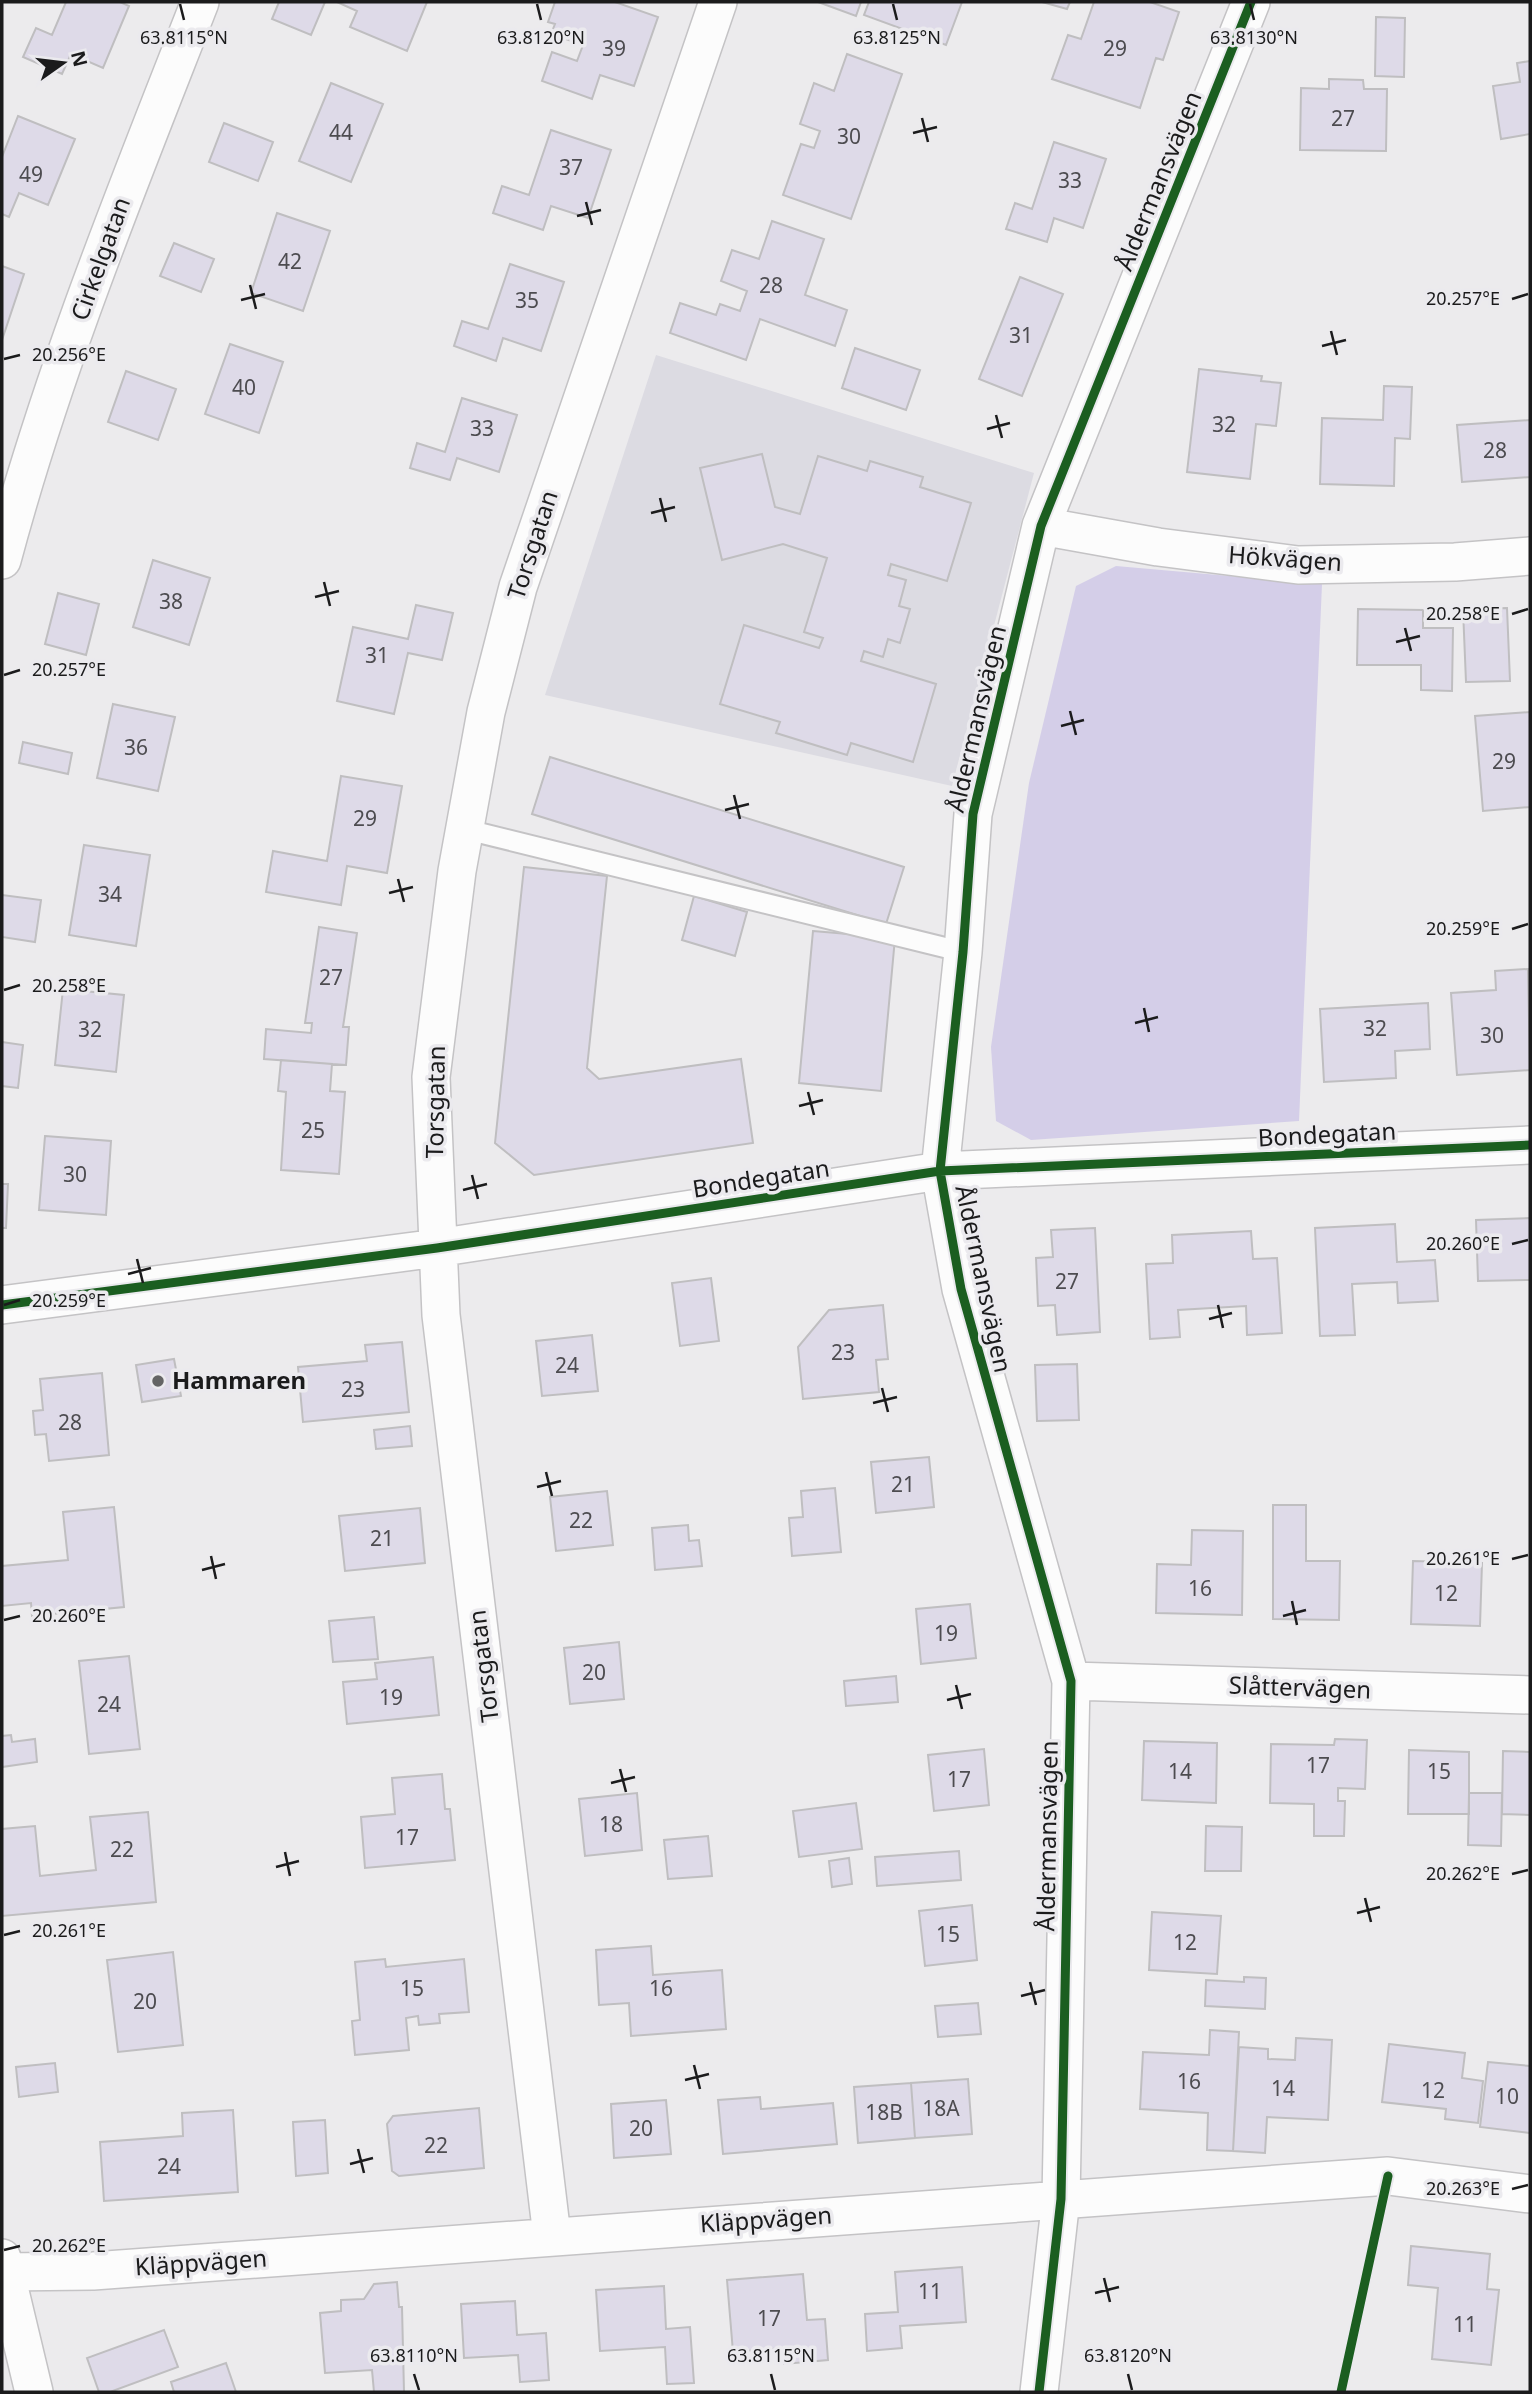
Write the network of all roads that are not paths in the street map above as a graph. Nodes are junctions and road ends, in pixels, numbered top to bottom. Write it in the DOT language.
graph roads {
  1 [pos="200,2"];
  2 [pos="718,2"];
  3 [pos="1251,2"];
  4 [pos="1041,526"];
  5 [pos="1530,556"];
  6 [pos="2,561"];
  7 [pos="464,829"];
  8 [pos="963,951"];
  9 [pos="1530,1145"];
  10 [pos="940,1171"];
  11 [pos="437,1248"];
  12 [pos="2,1305"];
  13 [pos="1070,1681"];
  14 [pos="1530,1695"];
  15 [pos="1530,2194"];
  16 [pos="1061,2199"];
  17 [pos="552,2236"];
  18 [pos="3,2267"];
  19 [pos="34,2392"];
  20 [pos="1038,2392"];
  1 -- 6 [label="street, Cirkelgatan"];
  2 -- 7 [label="street, Torsgatan"];
  3 -- 4 [label="street, Åldermansvägen"];
  4 -- 5 [label="street, Hökvägen"];
  4 -- 8 [label="street, Åldermansvägen"];
  7 -- 8 [label="lane"];
  7 -- 11 [label="street, Torsgatan"];
  8 -- 10 [label="street, Åldermansvägen"];
  9 -- 10 [label="street, Bondegatan"];
  10 -- 11 [label="street, Bondegatan"];
  10 -- 13 [label="street, Åldermansvägen"];
  11 -- 12 [label="street, Bondegatan"];
  11 -- 17 [label="street, Torsgatan"];
  13 -- 14 [label="street, Slåttervägen"];
  13 -- 16 [label="street, Åldermansvägen"];
  15 -- 16 [label="street, Kläppvägen"];
  16 -- 17 [label="street, Kläppvägen"];
  16 -- 20 [label="street, Åldermansvägen"];
  17 -- 18 [label="street, Kläppvägen"];
  18 -- 19 [label="street"];
}
